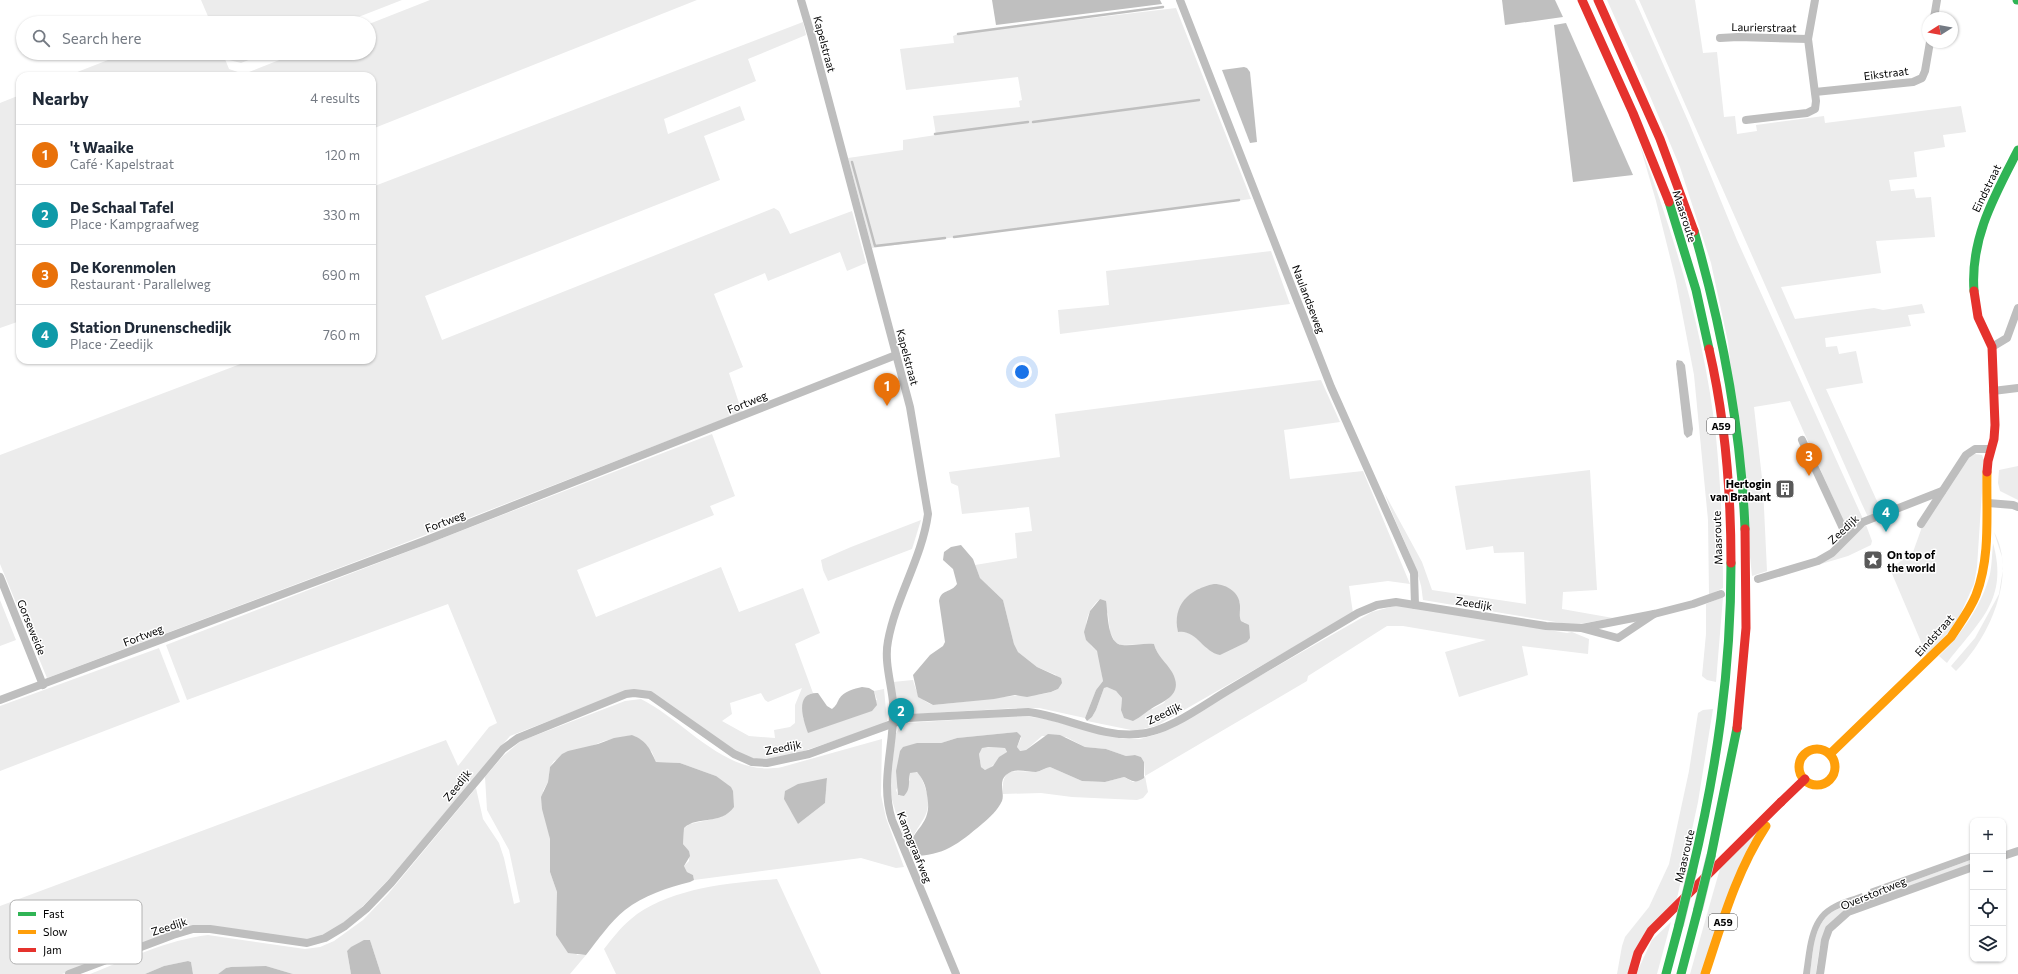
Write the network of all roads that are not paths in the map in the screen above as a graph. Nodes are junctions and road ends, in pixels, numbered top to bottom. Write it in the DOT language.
graph roads {
  1 [pos="801,0"];
  2 [pos="1180,0"];
  3 [pos="1582,0"];
  4 [pos="1598,0"];
  5 [pos="1815,0"];
  6 [pos="1937,0"];
  7 [pos="1935,12"];
  8 [pos="1720,38"];
  9 [pos="1808,39"];
  10 [pos="1929,48"];
  11 [pos="1815,92"];
  12 [pos="1746,120"];
  13 [pos="2018,150"];
  14 [pos="2018,308"];
  15 [pos="1992,347"];
  16 [pos="896,355"];
  17 [pos="2018,388"];
  18 [pos="1993,391"];
  19 [pos="1802,440"];
  20 [pos="1990,449"];
  21 [pos="1942,491"];
  22 [pos="1988,504"];
  23 [pos="2018,507"];
  24 [pos="1921,524"];
  25 [pos="1847,537"];
  26 [pos="0,577"];
  27 [pos="1758,579"];
  28 [pos="1721,594"];
  29 [pos="1415,604"];
  30 [pos="1654,614"];
  31 [pos="1581,628"];
  32 [pos="43,685"];
  33 [pos="0,700"];
  34 [pos="893,722"];
  35 [pos="1830,754"];
  36 [pos="1805,779"];
  37 [pos="1782,802"];
  38 [pos="2018,851"];
  39 [pos="2006,855"];
  40 [pos="1970,868"];
  41 [pos="142,947"];
  42 [pos="96,964"];
  43 [pos="69,974"];
  44 [pos="956,974"];
  45 [pos="1632,974"];
  46 [pos="1666,974"];
  47 [pos="1681,974"];
  48 [pos="1705,974"];
  49 [pos="1820,974"];
  1 -- 16 [label="street, Kapelstraat"];
  2 -- 29 [label="street, Naulandseweg"];
  3 -- 46 [label="main road, Maasroute / A59, bridge"];
  4 -- 47 [label="main road, Maasroute / A59, bridge"];
  5 -- 9 [label="street"];
  6 -- 7 [label="street"];
  8 -- 9 [label="street, Laurierstraat"];
  9 -- 11 [label="street"];
  10 -- 11 [label="street, Eikstraat"];
  11 -- 12 [label="street"];
  13 -- 15 [label="main road, Eindstraat"];
  14 -- 15 [label="street"];
  15 -- 18 [label="main road, Eindstraat"];
  16 -- 32 [label="street, Fortweg"];
  16 -- 34 [label="street, Kapelstraat"];
  17 -- 18 [label="street"];
  18 -- 20 [label="main road, Eindstraat"];
  19 -- 25 [label="street"];
  20 -- 21 [label="street"];
  20 -- 22 [label="main road, Eindstraat"];
  21 -- 24 [label="street"];
  21 -- 25 [label="street, Zeedijk"];
  22 -- 23 [label="street"];
  22 -- 35 [label="main road, Eindstraat"];
  25 -- 27 [label="street, Zeedijk"];
  26 -- 32 [label="street, Gorseweide"];
  28 -- 30 [label="street, Zeedijk"];
  29 -- 31 [label="street, Zeedijk"];
  29 -- 34 [label="street, Zeedijk"];
  30 -- 31 [label="street, Zeedijk"];
  30 -- 31 [label="street, Zeedijk"];
  32 -- 33 [label="street, Fortweg"];
  34 -- 41 [label="street, Zeedijk"];
  34 -- 44 [label="street, Kampgraafweg"];
  35 -- 36 [label="main road"];
  35 -- 36 [label="main road"];
  36 -- 37 [label="main road"];
  37 -- 45 [label="main road"];
  37 -- 48 [label="main road, A59"];
  38 -- 39 [label="street"];
  40 -- 49 [label="street, Overstortweg"];
  42 -- 43 [label="street, Zeedijk"];
}
